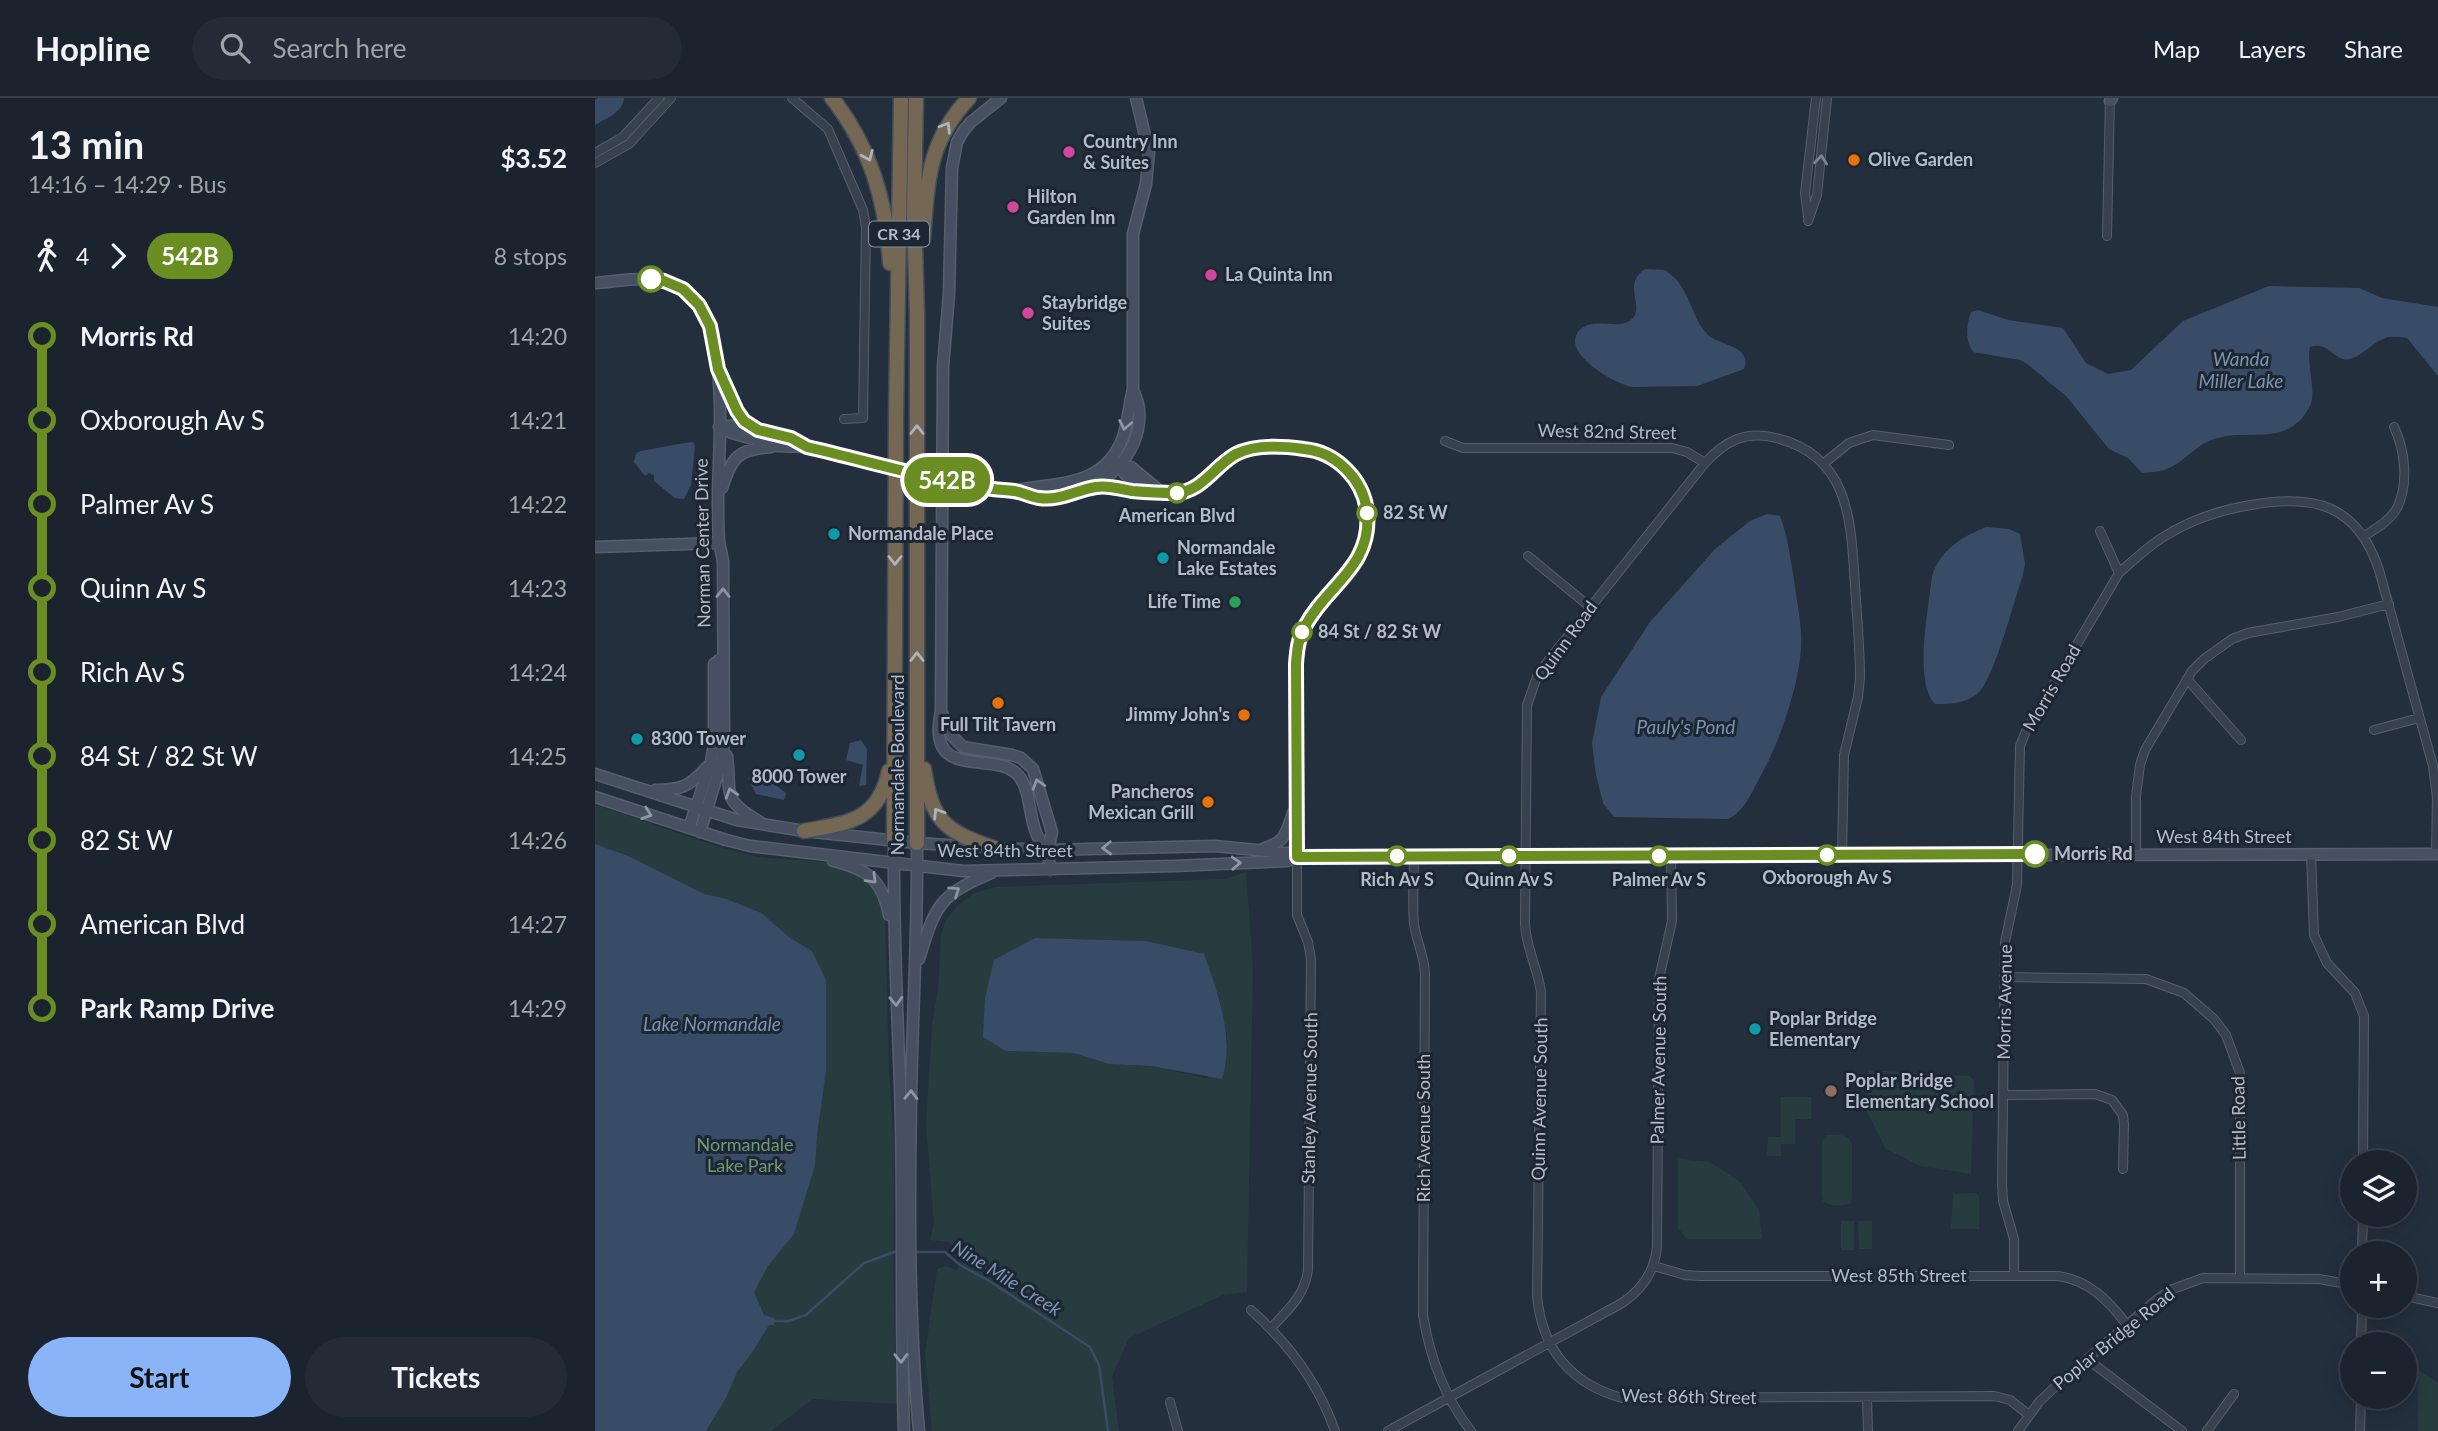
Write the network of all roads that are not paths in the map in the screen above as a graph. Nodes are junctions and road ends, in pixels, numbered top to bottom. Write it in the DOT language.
graph roads {
  1 [pos="659,98"];
  2 [pos="671,98"];
  3 [pos="792,98"];
  4 [pos="832,98"];
  5 [pos="901,98"];
  6 [pos="916,98"];
  7 [pos="969,98"];
  8 [pos="1001,98"];
  9 [pos="1136,98"];
  10 [pos="1816,98"];
  11 [pos="1827,98"];
  12 [pos="2111,99"];
  13 [pos="595,153"];
  14 [pos="595,163"];
  15 [pos="2107,236"];
  16 [pos="595,283"];
  17 [pos="917,314"];
  18 [pos="718,369"];
  19 [pos="897,369"];
  20 [pos="844,419"];
  21 [pos="719,427"];
  22 [pos="2394,427"];
  23 [pos="758,430"];
  24 [pos="1445,441"];
  25 [pos="1949,445"];
  26 [pos="777,446"];
  27 [pos="807,447"];
  28 [pos="1115,462"];
  29 [pos="1705,463"];
  30 [pos="1823,464"];
  31 [pos="1094,487"];
  32 [pos="1013,491"];
  33 [pos="1155,491"];
  34 [pos="718,497"];
  35 [pos="2100,531"];
  36 [pos="2363,537"];
  37 [pos="719,542"];
  38 [pos="595,547"];
  39 [pos="1528,556"];
  40 [pos="2119,573"];
  41 [pos="2389,604"];
  42 [pos="1590,607"];
  43 [pos="722,658"];
  44 [pos="2187,679"];
  45 [pos="2419,718"];
  46 [pos="917,726"];
  47 [pos="2374,730"];
  48 [pos="725,740"];
  49 [pos="2241,740"];
  50 [pos="895,746"];
  51 [pos="711,762"];
  52 [pos="595,774"];
  53 [pos="643,790"];
  54 [pos="595,797"];
  55 [pos="1296,804"];
  56 [pos="701,809"];
  57 [pos="769,827"];
  58 [pos="694,830"];
  59 [pos="804,831"];
  60 [pos="894,841"];
  61 [pos="917,843"];
  62 [pos="993,848"];
  63 [pos="785,850"];
  64 [pos="1048,850"];
  65 [pos="1260,850"];
  66 [pos="2437,853"];
  67 [pos="2018,854"];
  68 [pos="2136,854"];
  69 [pos="2311,854"];
  70 [pos="1842,855"];
  71 [pos="1414,856"];
  72 [pos="1525,856"];
  73 [pos="1671,856"];
  74 [pos="1297,857"];
  75 [pos="894,862"];
  76 [pos="917,866"];
  77 [pos="1050,870"];
  78 [pos="996,871"];
  79 [pos="894,944"];
  80 [pos="915,972"];
  81 [pos="2004,977"];
  82 [pos="2004,1095"];
  83 [pos="2363,1150"];
  84 [pos="2123,1169"];
  85 [pos="906,1237"];
  86 [pos="906,1266"];
  87 [pos="1654,1266"];
  88 [pos="2014,1276"];
  89 [pos="2240,1278"];
  90 [pos="2340,1283"];
  91 [pos="2417,1299"];
  92 [pos="2438,1303"];
  93 [pos="1251,1310"];
  94 [pos="2127,1325"];
  95 [pos="1271,1328"];
  96 [pos="1550,1342"];
  97 [pos="2087,1359"];
  98 [pos="2234,1394"];
  99 [pos="1449,1397"];
  100 [pos="1867,1398"];
  101 [pos="1170,1402"];
  102 [pos="2361,1409"];
  103 [pos="2029,1415"];
  104 [pos="904,1431"];
  105 [pos="919,1431"];
  106 [pos="1178,1431"];
  107 [pos="1335,1431"];
  108 [pos="1388,1431"];
  109 [pos="1471,1431"];
  110 [pos="1868,1431"];
  111 [pos="2018,1431"];
  112 [pos="2182,1431"];
  113 [pos="2207,1431"];
  114 [pos="2360,1431"];
  1 -- 13 [label="street"];
  2 -- 14 [label="street"];
  3 -- 20 [label="street"];
  4 -- 19 [label="highway, one-way"];
  5 -- 19 [label="highway, Normandale Boulevard / CR 34"];
  6 -- 17 [label="highway, Normandale Boulevard / CR 34"];
  17 -- 7 [label="highway, one-way"];
  8 -- 64 [label="street"];
  9 -- 28 [label="street"];
  10 -- 11 [label="street, one-way"];
  12 -- 15 [label="street"];
  16 -- 18 [label="street"];
  46 -- 17 [label="highway, Normandale Boulevard / CR 34, one-way"];
  18 -- 21 [label="street, Norman Center Drive"];
  18 -- 23 [label="street"];
  19 -- 50 [label="highway, Normandale Boulevard / CR 34, one-way"];
  21 -- 23 [label="street"];
  21 -- 26 [label="street"];
  21 -- 34 [label="street, Norman Center Drive"];
  22 -- 36 [label="street"];
  23 -- 27 [label="street"];
  24 -- 29 [label="street, West 82nd Street"];
  25 -- 30 [label="street"];
  26 -- 27 [label="street"];
  26 -- 34 [label="street"];
  27 -- 32 [label="street, bridge"];
  28 -- 31 [label="street"];
  28 -- 32 [label="street"];
  28 -- 33 [label="street"];
  29 -- 30 [label="street"];
  29 -- 42 [label="street, Quinn Road"];
  30 -- 70 [label="street"];
  31 -- 32 [label="street"];
  31 -- 33 [label="street"];
  33 -- 55 [label="street"];
  34 -- 37 [label="street, Norman Center Drive"];
  35 -- 40 [label="street"];
  36 -- 40 [label="street"];
  36 -- 41 [label="street"];
  37 -- 38 [label="street"];
  43 -- 37 [label="street, Norman Center Drive, one-way"];
  39 -- 42 [label="street"];
  40 -- 67 [label="street, Morris Road"];
  41 -- 44 [label="street"];
  41 -- 45 [label="street"];
  42 -- 72 [label="street, Quinn Road"];
  43 -- 48 [label="street, Norman Center Drive"];
  43 -- 51 [label="street, Norman Center Drive"];
  44 -- 49 [label="street"];
  44 -- 68 [label="street"];
  45 -- 47 [label="street"];
  45 -- 66 [label="street"];
  46 -- 61 [label="highway, Normandale Boulevard / CR 34"];
  62 -- 46 [label="highway, one-way"];
  48 -- 56 [label="street, Norman Center Drive"];
  57 -- 48 [label="street, one-way"];
  50 -- 59 [label="highway"];
  50 -- 60 [label="highway, Normandale Boulevard / CR 34"];
  51 -- 53 [label="street"];
  51 -- 56 [label="street, Norman Center Drive"];
  52 -- 53 [label="street, West 84th Street"];
  53 -- 56 [label="street, West 84th Street"];
  54 -- 58 [label="street, West 84th Street, one-way"];
  55 -- 65 [label="street"];
  55 -- 74 [label="street"];
  56 -- 57 [label="street, West 84th Street"];
  56 -- 58 [label="street, Norman Center Drive"];
  57 -- 59 [label="street, West 84th Street"];
  58 -- 63 [label="street, West 84th Street"];
  59 -- 60 [label="street, West 84th Street"];
  60 -- 61 [label="street, West 84th Street"];
  60 -- 75 [label="street, Normandale Boulevard / CR 34"];
  61 -- 62 [label="street, West 84th Street"];
  61 -- 76 [label="street, Normandale Boulevard / CR 34"];
  62 -- 64 [label="street, West 84th Street"];
  63 -- 75 [label="street, West 84th Street"];
  63 -- 79 [label="street, one-way"];
  65 -- 64 [label="street, West 84th Street, one-way"];
  64 -- 77 [label="street"];
  65 -- 74 [label="street, West 84th Street"];
  66 -- 69 [label="street, West 84th Street"];
  67 -- 68 [label="street, West 84th Street"];
  67 -- 70 [label="street, West 84th Street"];
  67 -- 81 [label="street, Morris Avenue"];
  68 -- 69 [label="street, West 84th Street"];
  69 -- 83 [label="street"];
  70 -- 73 [label="street, West 84th Street"];
  71 -- 72 [label="street, West 84th Street"];
  71 -- 74 [label="street, West 84th Street"];
  71 -- 99 [label="street, Rich Avenue South"];
  72 -- 73 [label="street, West 84th Street"];
  72 -- 96 [label="street, Quinn Avenue South"];
  73 -- 87 [label="street, Palmer Avenue South"];
  77 -- 74 [label="street, West 84th Street, one-way"];
  74 -- 95 [label="street, Stanley Avenue South"];
  75 -- 76 [label="street, West 84th Street"];
  75 -- 79 [label="street, Normandale Boulevard / CR 34"];
  76 -- 78 [label="street, West 84th Street"];
  76 -- 80 [label="street, Normandale Boulevard / CR 34"];
  77 -- 78 [label="street, West 84th Street"];
  80 -- 78 [label="street, one-way"];
  79 -- 85 [label="street, Normandale Boulevard / CR 34, one-way"];
  85 -- 80 [label="street, Normandale Boulevard / CR 34, one-way"];
  81 -- 82 [label="street, Morris Avenue"];
  81 -- 89 [label="street, Little Road"];
  82 -- 84 [label="street"];
  82 -- 88 [label="street, Morris Avenue"];
  85 -- 86 [label="street, Normandale Boulevard / CR 34"];
  86 -- 104 [label="street, Normandale Boulevard / CR 34, one-way"];
  86 -- 105 [label="street, Normandale Boulevard / CR 34"];
  87 -- 88 [label="street, West 85th Street"];
  87 -- 96 [label="street"];
  88 -- 94 [label="street, West 85th Street"];
  89 -- 90 [label="street, Poplar Bridge Road"];
  89 -- 94 [label="street, Poplar Bridge Road"];
  91 -- 92 [label="street"];
  93 -- 95 [label="street"];
  94 -- 97 [label="street, Poplar Bridge Road"];
  95 -- 107 [label="street"];
  96 -- 99 [label="street"];
  96 -- 100 [label="street, West 86th Street"];
  97 -- 103 [label="street, Poplar Bridge Road"];
  97 -- 112 [label="street"];
  98 -- 113 [label="street"];
  99 -- 108 [label="street"];
  99 -- 109 [label="street, Rich Avenue South"];
  100 -- 103 [label="street, West 86th Street"];
  100 -- 110 [label="street"];
  101 -- 106 [label="street"];
  102 -- 114 [label="street"];
  103 -- 111 [label="street, Poplar Bridge Road"];
}
